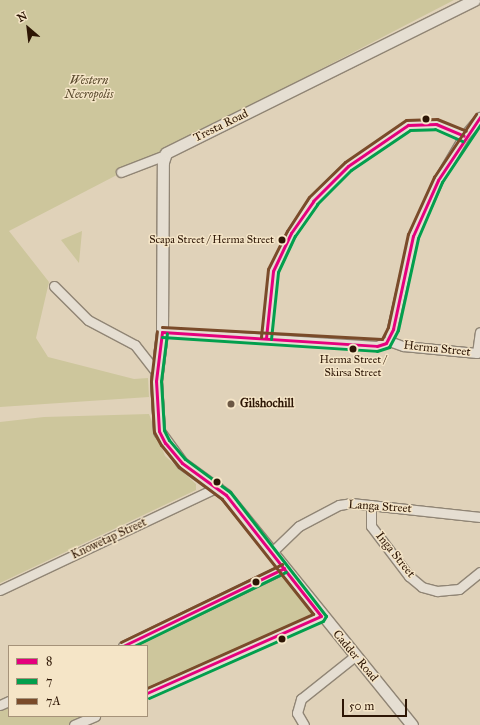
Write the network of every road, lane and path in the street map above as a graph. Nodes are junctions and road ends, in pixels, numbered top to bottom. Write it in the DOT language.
graph roads {
  1 [pos="474,0"];
  2 [pos="480,118"];
  3 [pos="464,136"];
  4 [pos="165,155"];
  5 [pos="121,172"];
  6 [pos="54,286"];
  7 [pos="162,332"];
  8 [pos="480,332"];
  9 [pos="266,338"];
  10 [pos="389,341"];
  11 [pos="156,377"];
  12 [pos="218,487"];
  13 [pos="371,505"];
  14 [pos="480,517"];
  15 [pos="272,552"];
  16 [pos="284,568"];
  17 [pos="480,572"];
  18 [pos="0,590"];
  19 [pos="321,616"];
  20 [pos="125,645"];
  21 [pos="355,656"];
  22 [pos="148,693"];
  23 [pos="93,717"];
  24 [pos="74,725"];
  25 [pos="304,725"];
  26 [pos="412,725"];
  1 -- 4 [label="street, Tresta Road"];
  2 -- 3 [label="street"];
  3 -- 9 [label="street"];
  3 -- 10 [label="street"];
  4 -- 5 [label="street"];
  4 -- 7 [label="street"];
  6 -- 11 [label="street"];
  7 -- 9 [label="street, Herma Street"];
  7 -- 11 [label="street"];
  8 -- 10 [label="street, Herma Street"];
  9 -- 10 [label="street, Herma Street"];
  11 -- 12 [label="street, Cadder Road"];
  12 -- 15 [label="street, Cadder Road"];
  12 -- 18 [label="street, Knowetap Street"];
  13 -- 14 [label="street, Langa Street"];
  13 -- 15 [label="street, Langa Street"];
  13 -- 17 [label="street, Inga Street"];
  15 -- 16 [label="street, Cadder Road"];
  16 -- 19 [label="street, Cadder Road"];
  16 -- 20 [label="street"];
  19 -- 21 [label="street, Cadder Road"];
  19 -- 22 [label="street"];
  21 -- 25 [label="street"];
  21 -- 26 [label="street, Cadder Road"];
  23 -- 24 [label="street"];
}
